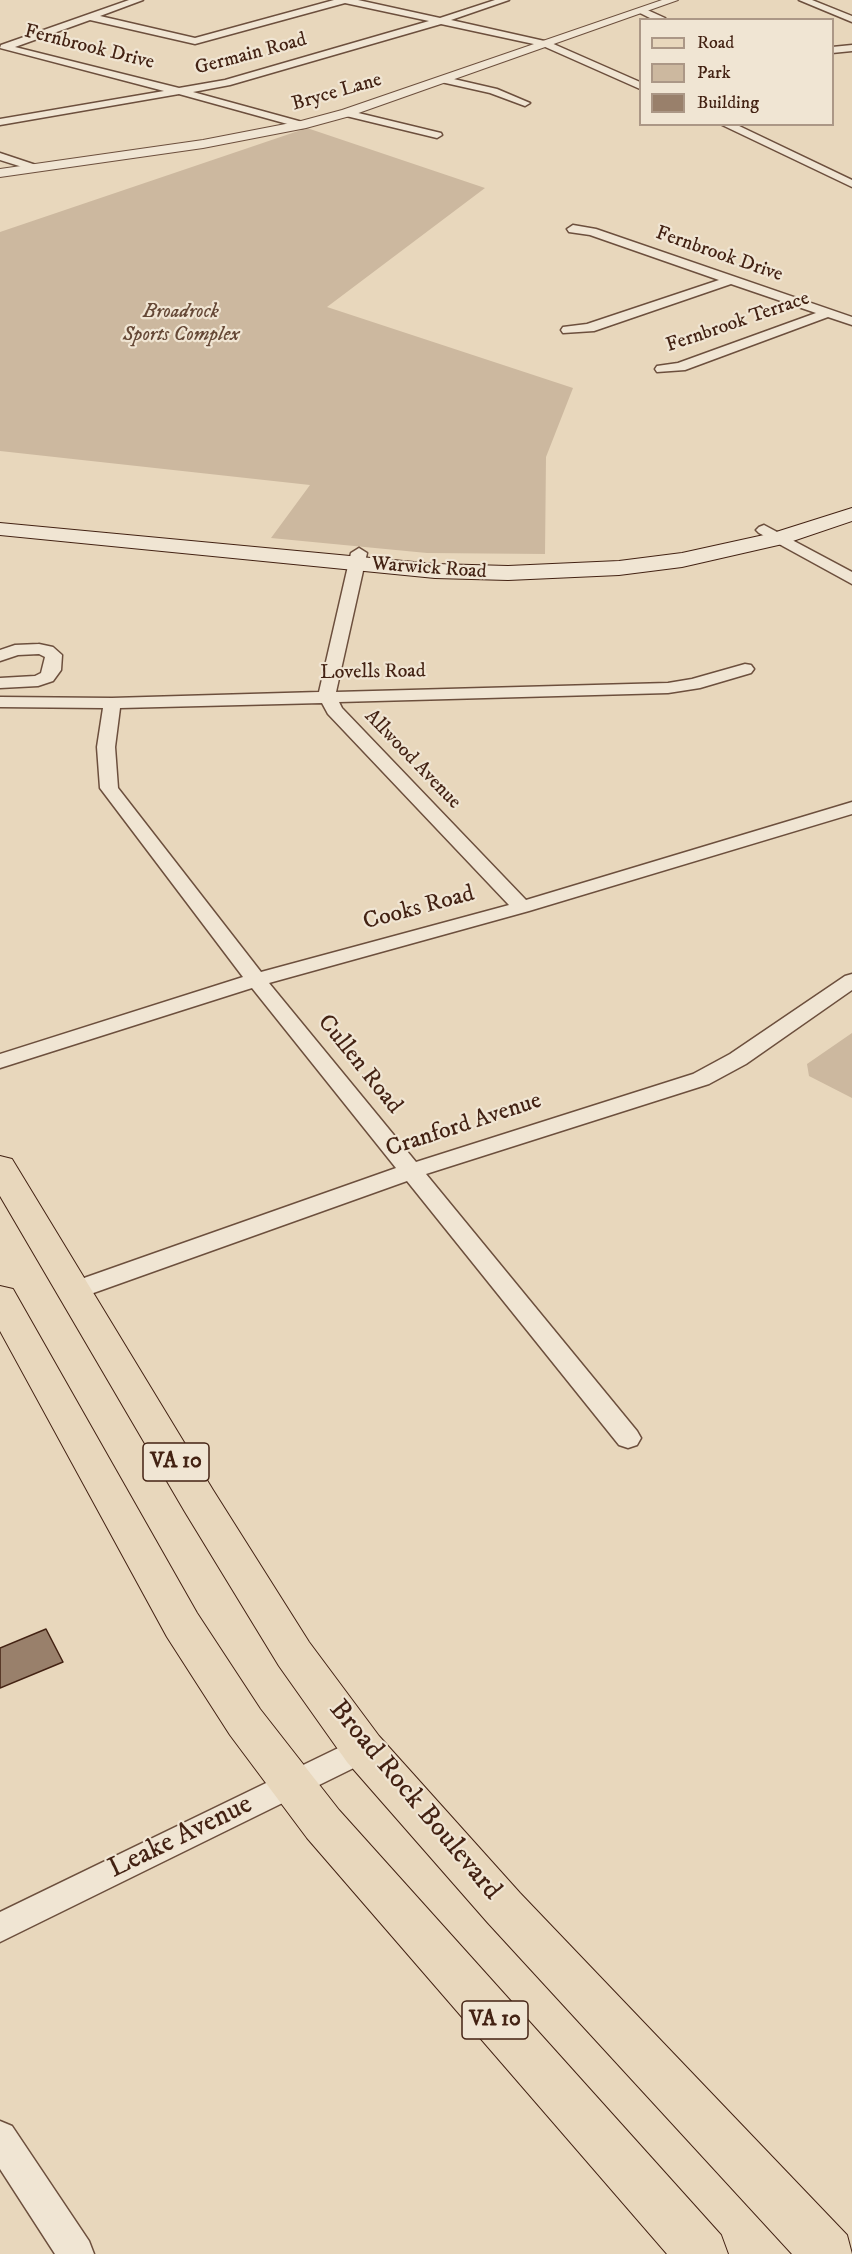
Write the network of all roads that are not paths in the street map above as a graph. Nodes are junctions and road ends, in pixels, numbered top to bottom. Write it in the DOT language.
graph roads {
  1 [pos="138,0"];
  2 [pos="345,0"];
  3 [pos="504,0"];
  4 [pos="673,0"];
  5 [pos="804,0"];
  6 [pos="643,10"];
  7 [pos="90,17"];
  8 [pos="658,18"];
  9 [pos="852,19"];
  10 [pos="440,21"];
  11 [pos="546,44"];
  12 [pos="3,48"];
  13 [pos="852,48"];
  14 [pos="834,50"];
  15 [pos="639,78"];
  16 [pos="445,80"];
  17 [pos="626,80"];
  18 [pos="639,86"];
  19 [pos="180,91"];
  20 [pos="525,103"];
  21 [pos="346,113"];
  22 [pos="0,122"];
  23 [pos="302,125"];
  24 [pos="728,126"];
  25 [pos="437,135"];
  26 [pos="0,156"];
  27 [pos="32,167"];
  28 [pos="0,173"];
  29 [pos="852,184"];
  30 [pos="573,229"];
  31 [pos="730,280"];
  32 [pos="828,313"];
  33 [pos="852,321"];
  34 [pos="568,330"];
  35 [pos="662,369"];
  36 [pos="852,501"];
  37 [pos="852,514"];
  38 [pos="0,523"];
  39 [pos="0,529"];
  40 [pos="772,534"];
  41 [pos="357,558"];
  42 [pos="852,579"];
  43 [pos="0,656"];
  44 [pos="745,669"];
  45 [pos="0,683"];
  46 [pos="327,695"];
  47 [pos="0,702"];
  48 [pos="112,703"];
  49 [pos="852,808"];
  50 [pos="522,907"];
  51 [pos="256,980"];
  52 [pos="852,980"];
  53 [pos="0,1061"];
  54 [pos="0,1167"];
  55 [pos="411,1171"];
  56 [pos="76,1290"];
  57 [pos="5,1320"];
  58 [pos="628,1438"];
  59 [pos="363,1749"];
  60 [pos="292,1783"];
  61 [pos="0,1928"];
  62 [pos="0,2138"];
  63 [pos="76,2254"];
  64 [pos="702,2254"];
  65 [pos="828,2254"];
  1 -- 7 [label="street"];
  2 -- 7 [label="street"];
  2 -- 10 [label="street"];
  3 -- 10 [label="street, Germain Road"];
  4 -- 6 [label="street, Bryce Lane"];
  5 -- 9 [label="street"];
  6 -- 8 [label="street"];
  6 -- 11 [label="street, Bryce Lane"];
  7 -- 12 [label="street"];
  10 -- 11 [label="street"];
  10 -- 19 [label="street, Germain Road"];
  11 -- 16 [label="street, Bryce Lane"];
  11 -- 17 [label="street"];
  12 -- 19 [label="street, Fernbrook Drive"];
  13 -- 14 [label="street"];
  15 -- 17 [label="street"];
  16 -- 20 [label="street"];
  16 -- 21 [label="street, Bryce Lane"];
  17 -- 18 [label="street"];
  19 -- 22 [label="street, Germain Road"];
  19 -- 23 [label="street, Fernbrook Drive"];
  21 -- 23 [label="street, Bryce Lane"];
  21 -- 25 [label="street"];
  23 -- 27 [label="street, Bryce Lane"];
  24 -- 29 [label="street"];
  26 -- 27 [label="street"];
  27 -- 28 [label="street, Bryce Lane"];
  30 -- 31 [label="street, Fernbrook Drive"];
  31 -- 32 [label="street, Fernbrook Drive"];
  31 -- 34 [label="street"];
  32 -- 33 [label="street, Fernbrook Drive"];
  32 -- 35 [label="street, Fernbrook Terrace"];
  36 -- 40 [label="main road, Warwick Road"];
  37 -- 40 [label="main road, Warwick Road"];
  38 -- 41 [label="main road, Warwick Road"];
  39 -- 41 [label="main road, Warwick Road"];
  40 -- 41 [label="main road, Warwick Road"];
  40 -- 42 [label="street"];
  41 -- 46 [label="street"];
  43 -- 45 [label="street"];
  44 -- 46 [label="street, Lovells Road"];
  46 -- 48 [label="street, Lovells Road"];
  46 -- 50 [label="street, Allwood Avenue"];
  47 -- 48 [label="street, Lovells Road"];
  48 -- 51 [label="street, Cullen Road"];
  49 -- 50 [label="street, Cooks Road"];
  50 -- 51 [label="street, Cooks Road"];
  51 -- 53 [label="street, Cooks Road"];
  51 -- 55 [label="street, Cullen Road"];
  52 -- 55 [label="street, Cranford Avenue"];
  54 -- 56 [label="main road, Broad Rock Boulevard / VA 10"];
  55 -- 56 [label="street, Cranford Avenue"];
  55 -- 58 [label="street, Cullen Road"];
  56 -- 59 [label="main road, Broad Rock Boulevard / VA 10"];
  57 -- 60 [label="main road, VA 10"];
  59 -- 60 [label="street, Leake Avenue"];
  59 -- 65 [label="main road, Broad Rock Boulevard / VA 10"];
  60 -- 61 [label="street, Leake Avenue"];
  60 -- 64 [label="main road, VA 10"];
  62 -- 63 [label="street"];
}
